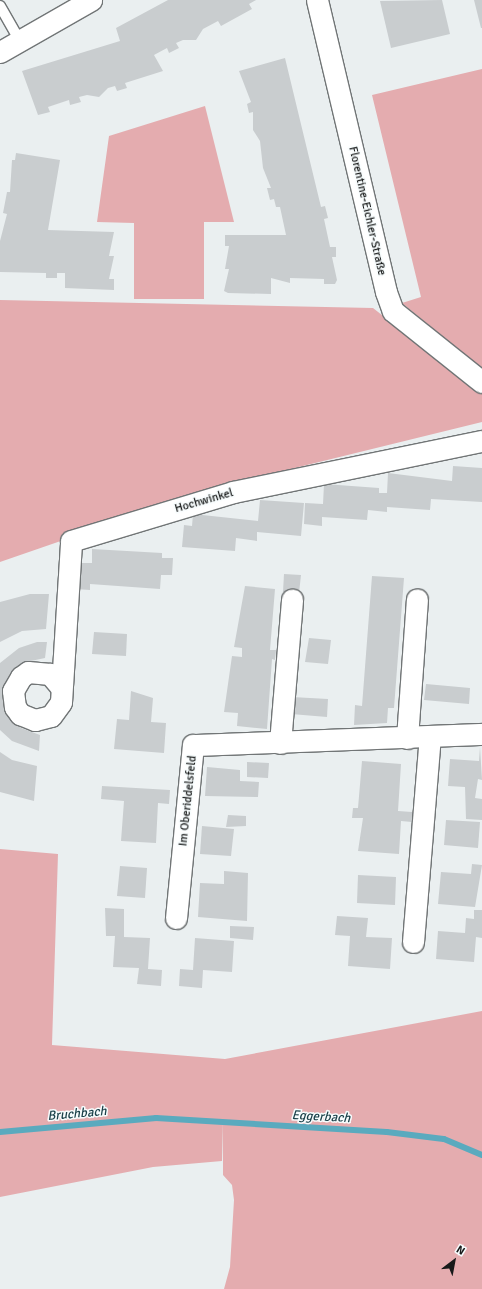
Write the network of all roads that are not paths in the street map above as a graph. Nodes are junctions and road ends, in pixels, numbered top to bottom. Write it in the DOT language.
graph roads {
  1 [pos="92,0"];
  2 [pos="317,0"];
  3 [pos="0,6"];
  4 [pos="69,6"];
  5 [pos="20,41"];
  6 [pos="0,52"];
  7 [pos="482,382"];
  8 [pos="482,441"];
  9 [pos="417,599"];
  10 [pos="292,600"];
  11 [pos="60,686"];
  12 [pos="482,734"];
  13 [pos="430,737"];
  14 [pos="407,738"];
  15 [pos="280,743"];
  16 [pos="176,918"];
  17 [pos="413,942"];
  1 -- 4 [label="street"];
  2 -- 7 [label="street, Florentine-Eichler-Straße"];
  3 -- 5 [label="lane"];
  4 -- 5 [label="street"];
  5 -- 6 [label="street"];
  8 -- 11 [label="street, Hochwinkel"];
  9 -- 14 [label="street"];
  10 -- 15 [label="street"];
  12 -- 13 [label="street, Im Oberiddelsfeld"];
  13 -- 14 [label="street, Im Oberiddelsfeld"];
  13 -- 17 [label="street"];
  14 -- 15 [label="street, Im Oberiddelsfeld"];
  15 -- 16 [label="street, Im Oberiddelsfeld"];
}
